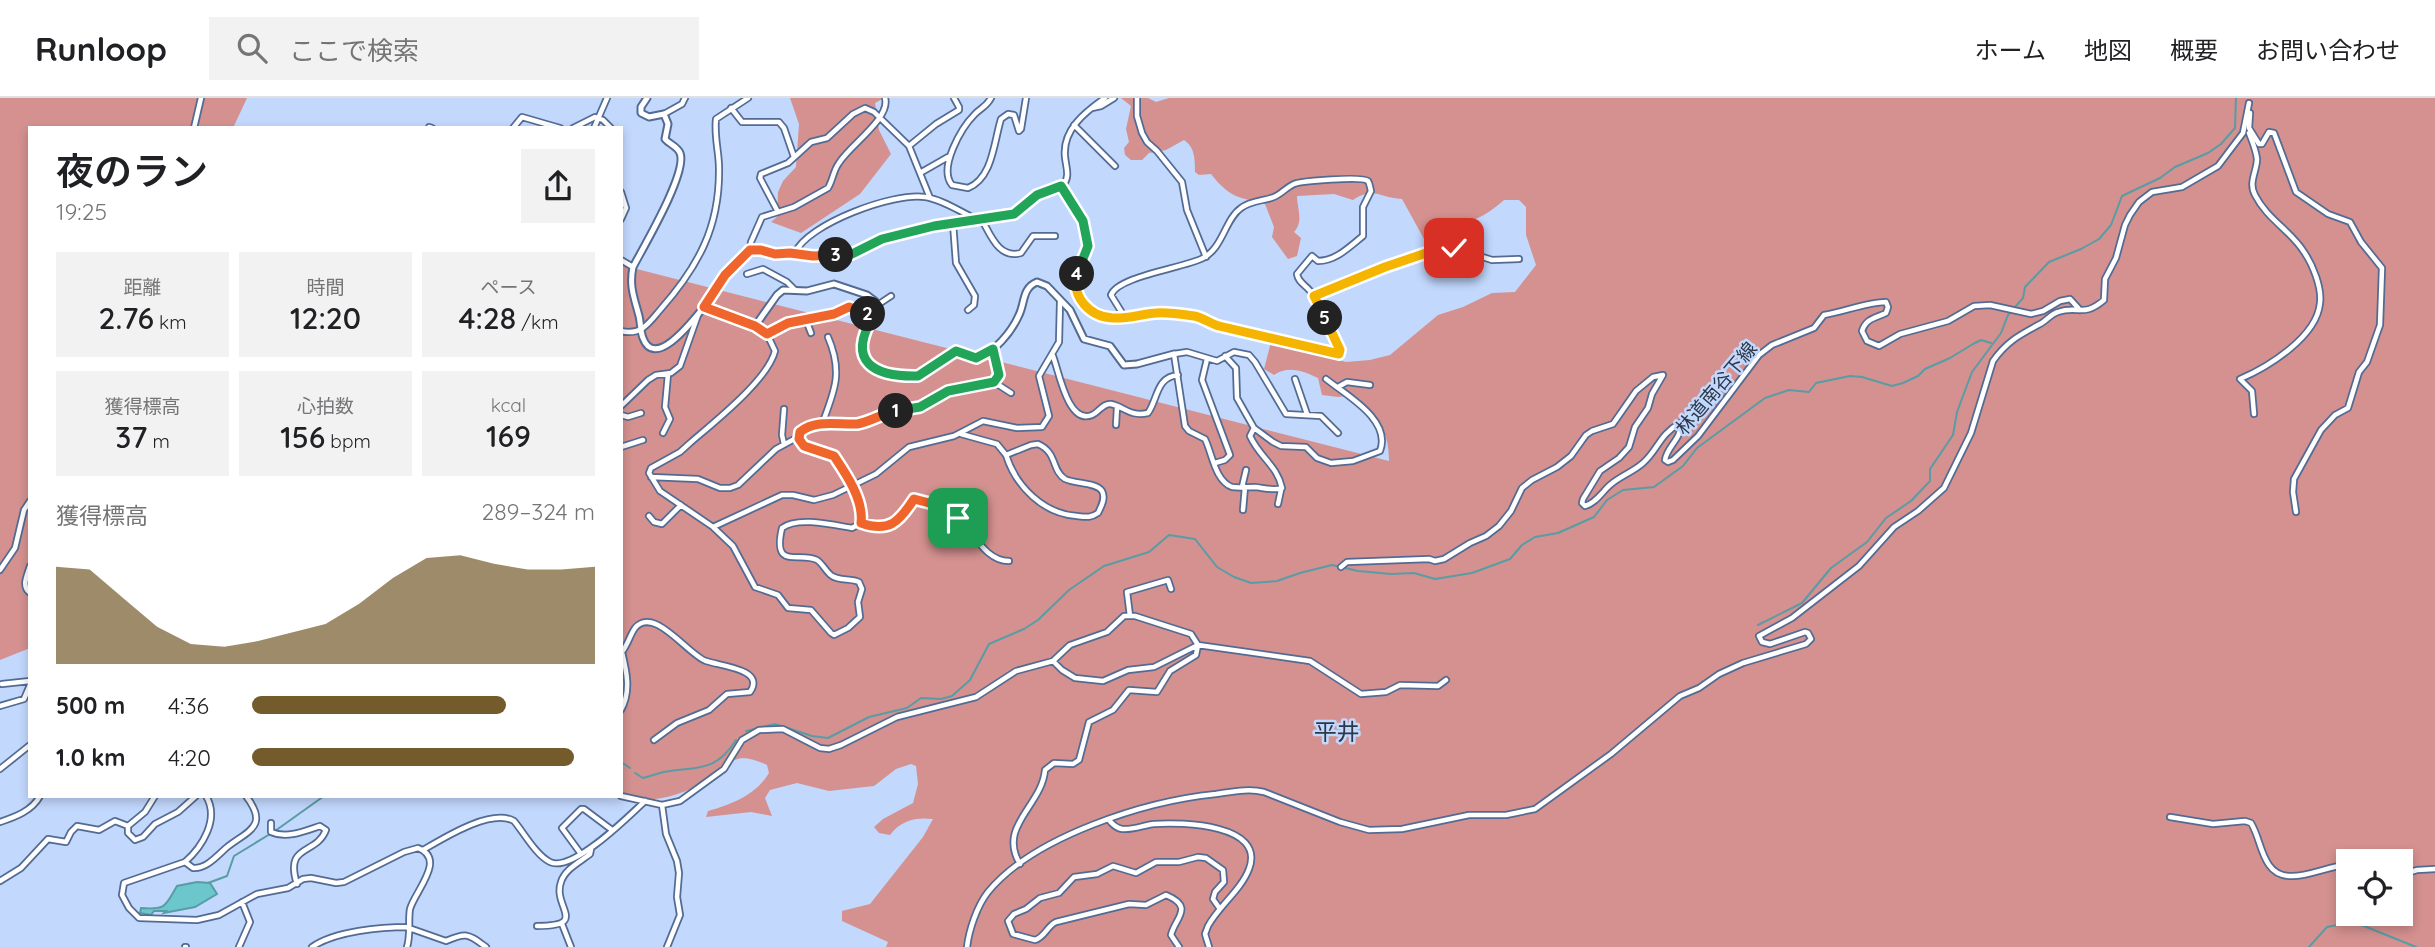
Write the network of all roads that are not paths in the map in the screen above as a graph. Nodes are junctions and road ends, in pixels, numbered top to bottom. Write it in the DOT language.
graph roads {
  1 [pos="201,98"];
  2 [pos="607,98"];
  3 [pos="647,98"];
  4 [pos="685,98"];
  5 [pos="748,98"];
  6 [pos="885,98"];
  7 [pos="954,98"];
  8 [pos="991,98"];
  9 [pos="1026,98"];
  10 [pos="1105,98"];
  11 [pos="1114,98"];
  12 [pos="1137,98"];
  13 [pos="2248,100"];
  14 [pos="731,108"];
  15 [pos="1091,108"];
  16 [pos="664,114"];
  17 [pos="598,117"];
  18 [pos="880,118"];
  19 [pos="1074,125"];
  20 [pos="194,126"];
  21 [pos="515,126"];
  22 [pos="553,126"];
  23 [pos="578,126"];
  24 [pos="595,126"];
  25 [pos="609,126"];
  26 [pos="2249,128"];
  27 [pos="909,146"];
  28 [pos="948,157"];
  29 [pos="794,158"];
  30 [pos="1115,166"];
  31 [pos="920,173"];
  32 [pos="1061,186"];
  33 [pos="930,198"];
  34 [pos="778,212"];
  35 [pos="982,220"];
  36 [pos="975,221"];
  37 [pos="953,223"];
  38 [pos="1055,236"];
  39 [pos="750,250"];
  40 [pos="795,253"];
  41 [pos="1206,257"];
  42 [pos="1519,258"];
  43 [pos="623,261"];
  44 [pos="633,267"];
  45 [pos="747,274"];
  46 [pos="795,290"];
  47 [pos="891,296"];
  48 [pos="1314,296"];
  49 [pos="1060,302"];
  50 [pos="876,306"];
  51 [pos="704,307"];
  52 [pos="968,310"];
  53 [pos="2081,311"];
  54 [pos="699,313"];
  55 [pos="1125,316"];
  56 [pos="873,317"];
  57 [pos="806,320"];
  58 [pos="755,326"];
  59 [pos="642,330"];
  60 [pos="623,331"];
  61 [pos="767,334"];
  62 [pos="811,334"];
  63 [pos="828,337"];
  64 [pos="993,349"];
  65 [pos="1174,354"];
  66 [pos="1053,356"];
  67 [pos="1225,356"];
  68 [pos="1208,359"];
  69 [pos="668,374"];
  70 [pos="1178,375"];
  71 [pos="1295,379"];
  72 [pos="1326,379"];
  73 [pos="994,382"];
  74 [pos="1370,385"];
  75 [pos="1337,388"];
  76 [pos="1011,393"];
  77 [pos="623,404"];
  78 [pos="1117,407"];
  79 [pos="784,409"];
  80 [pos="641,413"];
  81 [pos="1095,413"];
  82 [pos="1307,414"];
  83 [pos="2254,414"];
  84 [pos="623,416"];
  85 [pos="1098,421"];
  86 [pos="822,424"];
  87 [pos="1116,425"];
  88 [pos="1254,428"];
  89 [pos="663,433"];
  90 [pos="1338,433"];
  91 [pos="960,434"];
  92 [pos="798,437"];
  93 [pos="643,440"];
  94 [pos="784,443"];
  95 [pos="623,446"];
  96 [pos="1006,455"];
  97 [pos="1215,463"];
  98 [pos="1246,470"];
  99 [pos="650,477"];
  100 [pos="852,486"];
  101 [pos="1244,487"];
  102 [pos="1281,489"];
  103 [pos="28,504"];
  104 [pos="1278,504"];
  105 [pos="681,505"];
  106 [pos="1243,510"];
  107 [pos="2296,512"];
  108 [pos="649,516"];
  109 [pos="861,523"];
  110 [pos="713,527"];
  111 [pos="1009,561"];
  112 [pos="1341,567"];
  113 [pos="0,570"];
  114 [pos="28,572"];
  115 [pos="1171,589"];
  116 [pos="28,592"];
  117 [pos="1130,616"];
  118 [pos="1198,645"];
  119 [pos="623,648"];
  120 [pos="623,657"];
  121 [pos="1053,661"];
  122 [pos="1446,680"];
  123 [pos="28,683"];
  124 [pos="2,684"];
  125 [pos="28,688"];
  126 [pos="623,704"];
  127 [pos="0,706"];
  128 [pos="654,740"];
  129 [pos="28,747"];
  130 [pos="0,769"];
  131 [pos="623,796"];
  132 [pos="39,798"];
  133 [pos="154,798"];
  134 [pos="194,798"];
  135 [pos="207,798"];
  136 [pos="247,798"];
  137 [pos="646,801"];
  138 [pos="662,805"];
  139 [pos="2170,817"];
  140 [pos="1109,820"];
  141 [pos="0,822"];
  142 [pos="271,823"];
  143 [pos="128,826"];
  144 [pos="612,830"];
  145 [pos="591,848"];
  146 [pos="423,850"];
  147 [pos="581,854"];
  148 [pos="185,862"];
  149 [pos="1020,864"];
  150 [pos="2336,866"];
  151 [pos="2435,869"];
  152 [pos="2413,871"];
  153 [pos="0,881"];
  154 [pos="297,884"];
  155 [pos="242,902"];
  156 [pos="1220,909"];
  157 [pos="562,924"];
  158 [pos="537,926"];
  159 [pos="409,928"];
  160 [pos="444,941"];
  161 [pos="239,947"];
  162 [pos="312,947"];
  163 [pos="407,947"];
  164 [pos="441,947"];
  165 [pos="449,947"];
  166 [pos="486,947"];
  167 [pos="571,947"];
  168 [pos="667,947"];
  169 [pos="967,947"];
  170 [pos="1179,947"];
  171 [pos="1209,947"];
  1 -- 20 [label="street"];
  2 -- 17 [label="street"];
  3 -- 16 [label="street"];
  4 -- 16 [label="street"];
  5 -- 14 [label="street"];
  6 -- 18 [label="street"];
  7 -- 27 [label="street"];
  8 -- 28 [label="street"];
  9 -- 28 [label="street"];
  10 -- 15 [label="street"];
  11 -- 15 [label="street"];
  12 -- 41 [label="street"];
  13 -- 26 [label="street"];
  13 -- 53 [label="street"];
  14 -- 29 [label="street"];
  14 -- 59 [label="street"];
  15 -- 19 [label="street"];
  16 -- 44 [label="street"];
  17 -- 23 [label="street"];
  17 -- 24 [label="street"];
  17 -- 25 [label="street"];
  18 -- 27 [label="street"];
  18 -- 29 [label="street"];
  18 -- 34 [label="street"];
  19 -- 30 [label="street"];
  19 -- 32 [label="street"];
  21 -- 22 [label="street"];
  26 -- 83 [label="street"];
  26 -- 107 [label="street"];
  27 -- 31 [label="street"];
  28 -- 31 [label="street"];
  29 -- 34 [label="street"];
  31 -- 33 [label="street"];
  32 -- 35 [label="street"];
  32 -- 55 [label="street"];
  33 -- 36 [label="street"];
  33 -- 40 [label="street"];
  34 -- 39 [label="street"];
  35 -- 36 [label="street"];
  35 -- 38 [label="street"];
  36 -- 37 [label="street"];
  37 -- 40 [label="street"];
  37 -- 52 [label="street"];
  39 -- 40 [label="street"];
  39 -- 51 [label="street"];
  41 -- 48 [label="street"];
  41 -- 55 [label="street"];
  42 -- 48 [label="street"];
  43 -- 44 [label="street"];
  44 -- 59 [label="street"];
  45 -- 46 [label="street"];
  46 -- 50 [label="street"];
  46 -- 58 [label="street"];
  47 -- 50 [label="street"];
  48 -- 55 [label="street"];
  49 -- 64 [label="street"];
  49 -- 65 [label="street"];
  49 -- 66 [label="street"];
  50 -- 56 [label="street"];
  51 -- 54 [label="street"];
  51 -- 58 [label="street"];
  53 -- 112 [label="street, 林道南谷下線"];
  53 -- 140 [label="street"];
  54 -- 59 [label="street"];
  54 -- 69 [label="street"];
  56 -- 57 [label="street"];
  56 -- 64 [label="street"];
  57 -- 61 [label="street"];
  57 -- 62 [label="street"];
  58 -- 61 [label="street"];
  59 -- 60 [label="street"];
  61 -- 99 [label="street"];
  63 -- 86 [label="street"];
  64 -- 73 [label="street"];
  65 -- 68 [label="street"];
  65 -- 70 [label="street"];
  66 -- 81 [label="street"];
  66 -- 91 [label="street"];
  67 -- 68 [label="street"];
  67 -- 82 [label="street"];
  67 -- 88 [label="street"];
  68 -- 97 [label="street"];
  69 -- 77 [label="street"];
  69 -- 89 [label="street"];
  70 -- 78 [label="street"];
  70 -- 97 [label="street"];
  71 -- 82 [label="street"];
  72 -- 75 [label="street"];
  73 -- 76 [label="street"];
  73 -- 86 [label="street"];
  74 -- 75 [label="street"];
  75 -- 88 [label="street"];
  78 -- 81 [label="street"];
  78 -- 87 [label="street"];
  79 -- 94 [label="street"];
  80 -- 84 [label="street"];
  81 -- 85 [label="street"];
  82 -- 90 [label="street"];
  86 -- 92 [label="street"];
  88 -- 102 [label="street"];
  91 -- 96 [label="street"];
  91 -- 100 [label="street"];
  92 -- 94 [label="street"];
  92 -- 100 [label="street"];
  93 -- 95 [label="street"];
  94 -- 99 [label="street"];
  96 -- 96 [label="street"];
  97 -- 101 [label="street"];
  98 -- 101 [label="street"];
  99 -- 105 [label="street"];
  100 -- 109 [label="street"];
  100 -- 110 [label="street"];
  101 -- 102 [label="street"];
  101 -- 106 [label="street"];
  102 -- 104 [label="street"];
  103 -- 113 [label="street"];
  105 -- 108 [label="street"];
  105 -- 110 [label="street"];
  109 -- 110 [label="street"];
  109 -- 111 [label="street"];
  114 -- 116 [label="street"];
  115 -- 117 [label="street"];
  117 -- 118 [label="street"];
  117 -- 121 [label="street"];
  118 -- 121 [label="street"];
  118 -- 122 [label="street"];
  118 -- 149 [label="street"];
  119 -- 128 [label="street"];
  120 -- 126 [label="street"];
  121 -- 138 [label="street"];
  123 -- 124 [label="street"];
  125 -- 127 [label="street"];
  129 -- 130 [label="street"];
  131 -- 137 [label="street"];
  132 -- 141 [label="street"];
  133 -- 143 [label="street"];
  134 -- 143 [label="street"];
  135 -- 148 [label="street"];
  136 -- 148 [label="street"];
  137 -- 138 [label="street"];
  137 -- 144 [label="street"];
  138 -- 168 [label="street"];
  139 -- 150 [label="street"];
  140 -- 149 [label="street"];
  140 -- 156 [label="street"];
  142 -- 154 [label="street"];
  143 -- 153 [label="street"];
  144 -- 145 [label="street"];
  144 -- 147 [label="street"];
  145 -- 147 [label="street"];
  145 -- 157 [label="street"];
  146 -- 147 [label="street"];
  146 -- 154 [label="street"];
  146 -- 159 [label="street"];
  148 -- 155 [label="street"];
  149 -- 169 [label="street"];
  151 -- 152 [label="street"];
  154 -- 155 [label="street"];
  155 -- 161 [label="street"];
  156 -- 170 [label="street"];
  156 -- 171 [label="street"];
  157 -- 158 [label="street"];
  157 -- 167 [label="street"];
  159 -- 160 [label="street"];
  159 -- 162 [label="street"];
  159 -- 163 [label="street"];
  160 -- 164 [label="street"];
  160 -- 165 [label="street"];
  160 -- 166 [label="street"];
}
